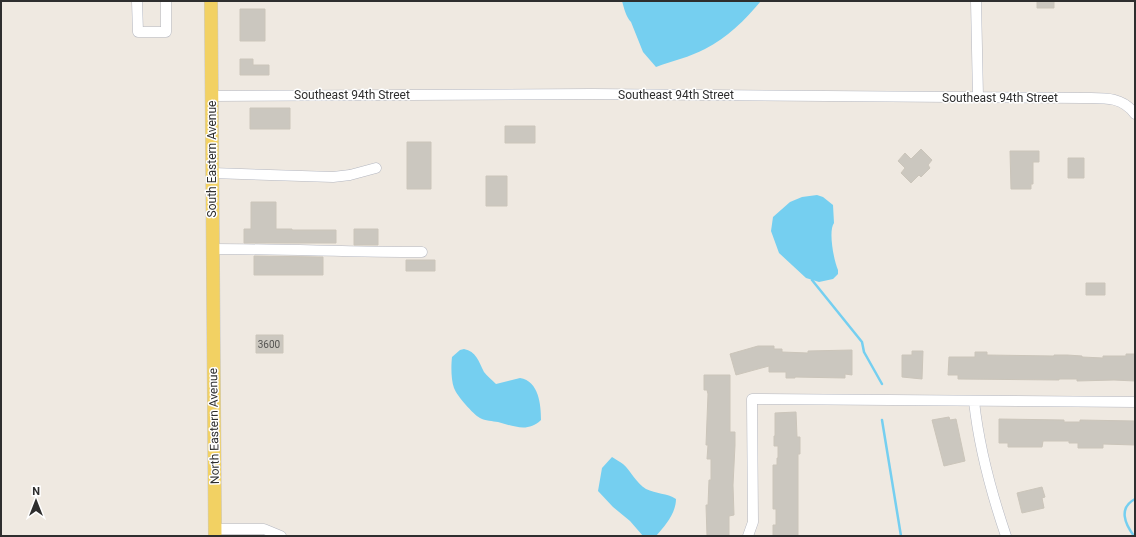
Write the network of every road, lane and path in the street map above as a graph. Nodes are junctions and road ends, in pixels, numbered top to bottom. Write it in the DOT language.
graph roads {
  1 [pos="137,1"];
  2 [pos="166,1"];
  3 [pos="211,1"];
  4 [pos="976,1"];
  5 [pos="212,96"];
  6 [pos="978,97"];
  7 [pos="1135,114"];
  8 [pos="376,168"];
  9 [pos="212,173"];
  10 [pos="212,248"];
  11 [pos="422,252"];
  12 [pos="213,317"];
  13 [pos="974,401"];
  14 [pos="1135,402"];
  15 [pos="215,533"];
  16 [pos="281,536"];
  17 [pos="748,536"];
  18 [pos="1006,536"];
  1 -- 2 [label="street"];
  3 -- 5 [label="main road, South Eastern Avenue"];
  4 -- 6 [label="street"];
  5 -- 6 [label="street, Southeast 94th Street"];
  5 -- 9 [label="main road, South Eastern Avenue"];
  6 -- 7 [label="street, Southeast 94th Street"];
  8 -- 9 [label="street"];
  9 -- 10 [label="main road, South Eastern Avenue"];
  10 -- 11 [label="street"];
  10 -- 12 [label="main road, South Eastern Avenue"];
  12 -- 15 [label="main road, North Eastern Avenue"];
  13 -- 14 [label="street"];
  13 -- 17 [label="street"];
  13 -- 18 [label="street"];
  15 -- 16 [label="street"];
}
